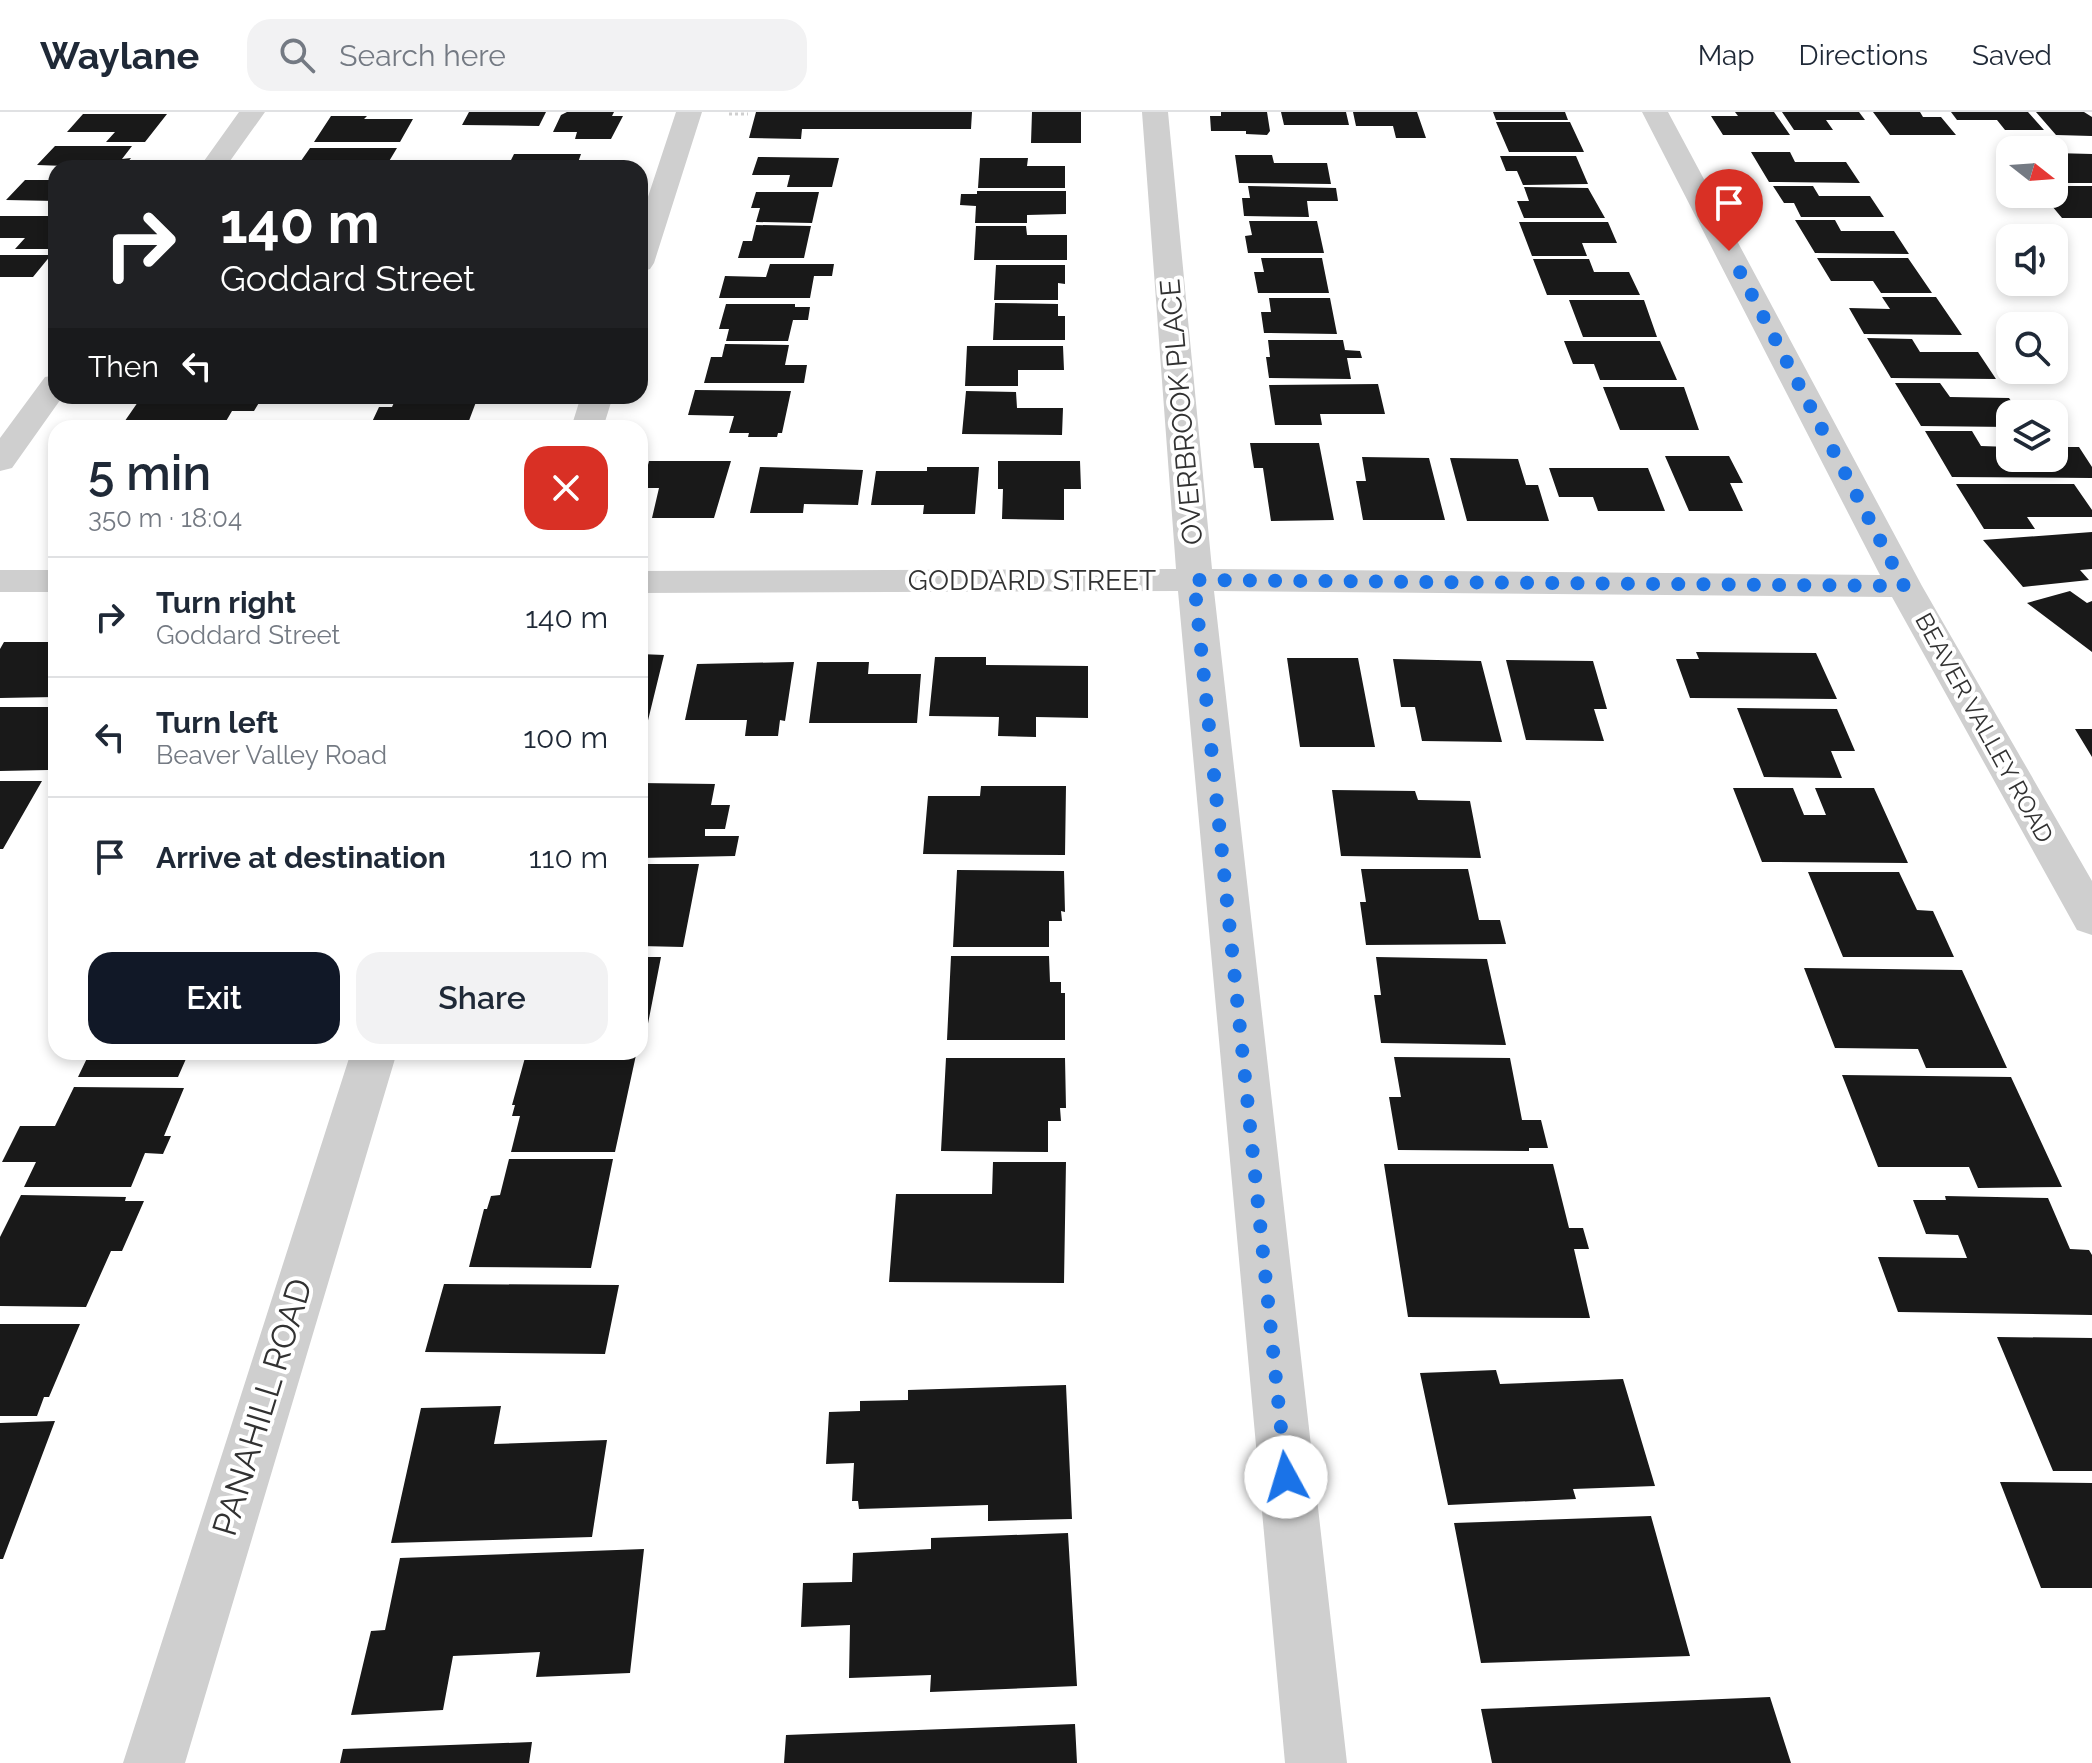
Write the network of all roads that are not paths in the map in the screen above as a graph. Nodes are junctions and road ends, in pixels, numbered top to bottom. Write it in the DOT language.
graph roads {
  1 [pos="252,112"];
  2 [pos="689,112"];
  3 [pos="1155,112"];
  4 [pos="1655,112"];
  5 [pos="218,160"];
  6 [pos="648,238"];
  7 [pos="48,395"];
  8 [pos="0,461"];
  9 [pos="1194,580"];
  10 [pos="0,581"];
  11 [pos="48,581"];
  12 [pos="648,582"];
  13 [pos="1904,586"];
  14 [pos="2092,919"];
  15 [pos="371,1060"];
  16 [pos="154,1763"];
  17 [pos="1316,1763"];
  1 -- 5 [label="street"];
  2 -- 6 [label="street"];
  3 -- 9 [label="street, OVERBROOK PLACE"];
  4 -- 13 [label="street, BEAVER VALLEY ROAD"];
  7 -- 8 [label="street"];
  9 -- 12 [label="street, GODDARD STREET"];
  9 -- 13 [label="street, GODDARD STREET"];
  9 -- 17 [label="street, OVERBROOK PLACE"];
  10 -- 11 [label="street"];
  13 -- 14 [label="street, BEAVER VALLEY ROAD"];
  15 -- 16 [label="street, PANAHILL ROAD"];
}
